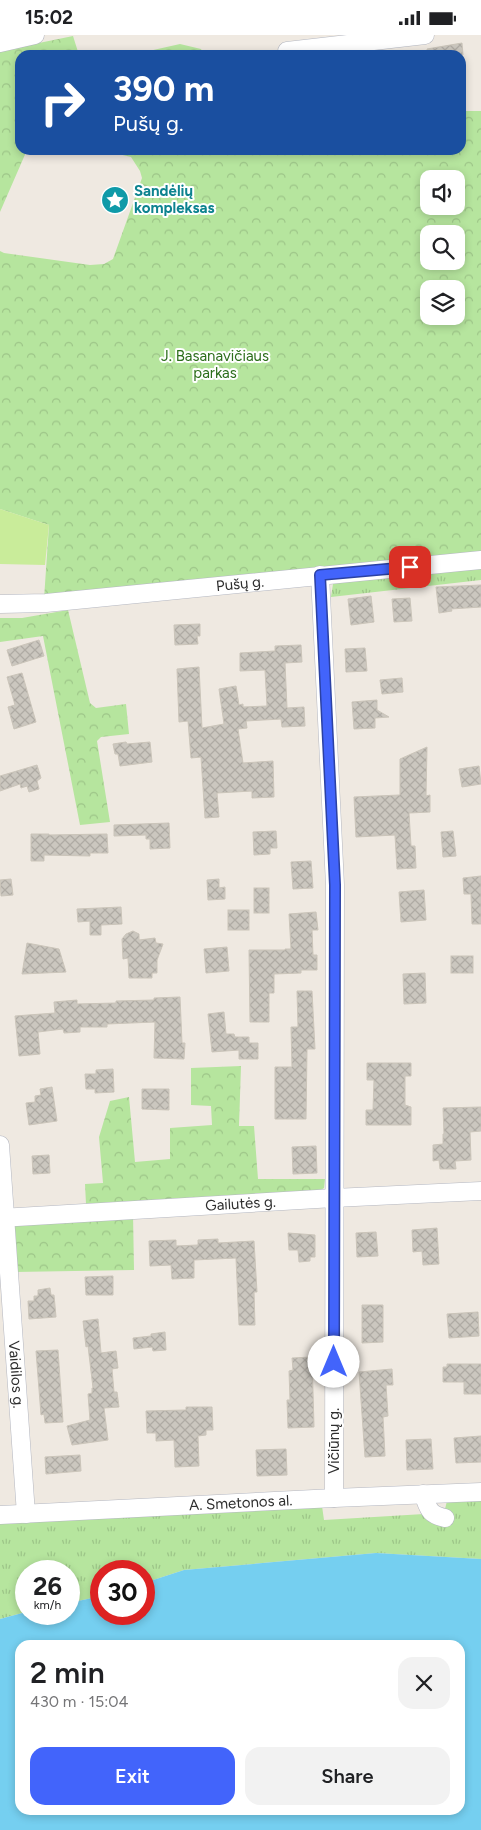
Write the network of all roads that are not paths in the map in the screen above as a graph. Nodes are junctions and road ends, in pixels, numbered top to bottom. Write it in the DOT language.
graph roads {
  1 [pos="35,35"];
  2 [pos="425,35"];
  3 [pos="0,43"];
  4 [pos="296,50"];
  5 [pos="481,560"];
  6 [pos="320,575"];
  7 [pos="0,604"];
  8 [pos="0,1145"];
  9 [pos="481,1191"];
  10 [pos="334,1198"];
  11 [pos="2,1217"];
  12 [pos="481,1492"];
  13 [pos="423,1494"];
  14 [pos="334,1498"];
  15 [pos="26,1514"];
  16 [pos="0,1515"];
  17 [pos="445,1518"];
  1 -- 3 [label="street"];
  2 -- 4 [label="street"];
  5 -- 6 [label="street, Pušų g."];
  6 -- 7 [label="street, Pušų g."];
  6 -- 10 [label="street, Vičiūnų g."];
  8 -- 11 [label="street, Vaidilos g."];
  9 -- 10 [label="street, Gailutės g."];
  10 -- 11 [label="street, Gailutės g."];
  10 -- 14 [label="street, Vičiūnų g."];
  11 -- 15 [label="street, Vaidilos g."];
  12 -- 13 [label="street, A. Smetonos al."];
  13 -- 14 [label="street, A. Smetonos al."];
  13 -- 17 [label="street"];
  14 -- 15 [label="street, A. Smetonos al."];
  15 -- 16 [label="street, A. Smetonos al."];
}
